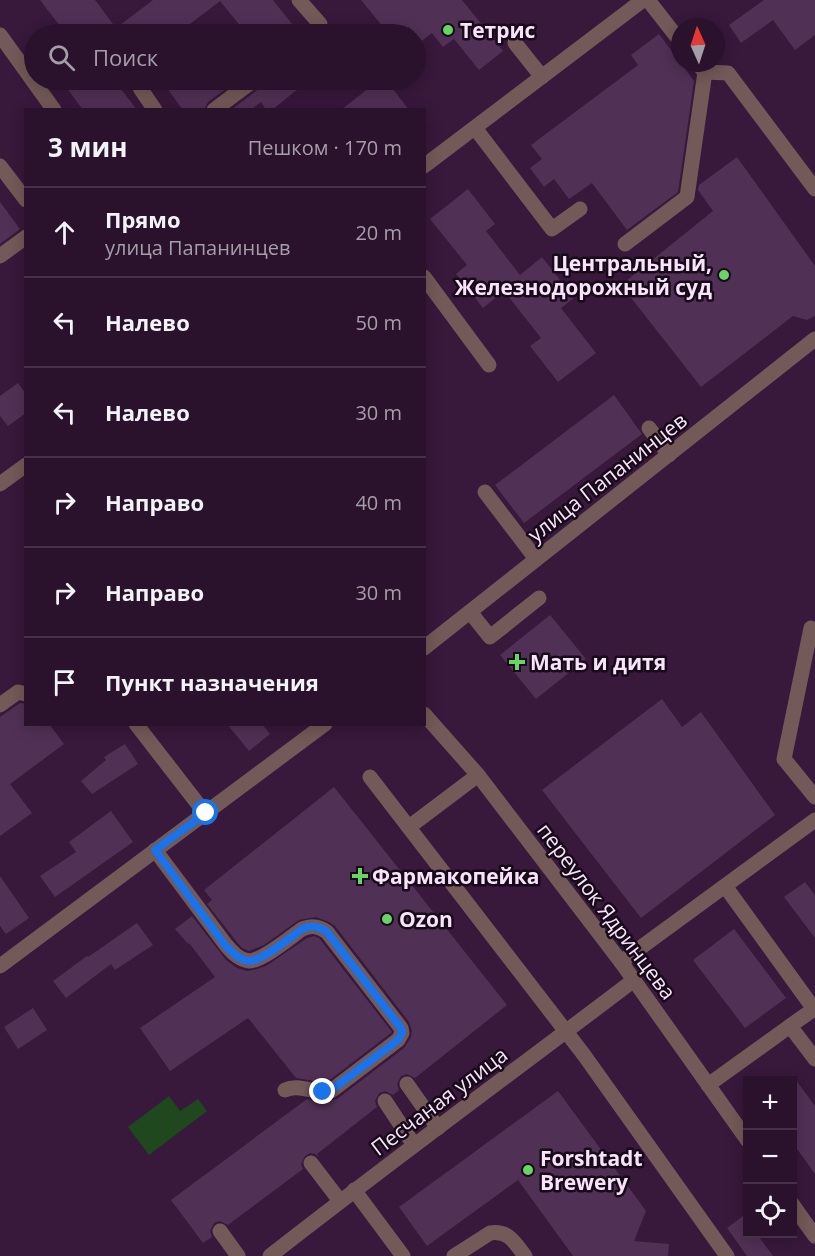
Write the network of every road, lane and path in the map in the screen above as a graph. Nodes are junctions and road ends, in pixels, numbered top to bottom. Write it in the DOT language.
graph roads {
  1 [pos="299,0"];
  2 [pos="643,0"];
  3 [pos="648,0"];
  4 [pos="320,24"];
  5 [pos="671,29"];
  6 [pos="0,35"];
  7 [pos="514,43"];
  8 [pos="24,68"];
  9 [pos="701,72"];
  10 [pos="723,72"];
  11 [pos="542,77"];
  12 [pos="40,90"];
  13 [pos="141,90"];
  14 [pos="241,90"];
  15 [pos="53,108"];
  16 [pos="154,108"];
  17 [pos="217,108"];
  18 [pos="475,128"];
  19 [pos="0,165"];
  20 [pos="426,165"];
  21 [pos="815,189"];
  22 [pos="24,197"];
  23 [pos="580,209"];
  24 [pos="24,238"];
  25 [pos="625,244"];
  26 [pos="0,256"];
  27 [pos="426,280"];
  28 [pos="815,339"];
  29 [pos="489,365"];
  30 [pos="649,428"];
  31 [pos="669,455"];
  32 [pos="24,466"];
  33 [pos="0,484"];
  34 [pos="485,492"];
  35 [pos="536,559"];
  36 [pos="539,598"];
  37 [pos="470,612"];
  38 [pos="811,628"];
  39 [pos="426,646"];
  40 [pos="24,694"];
  41 [pos="0,705"];
  42 [pos="426,716"];
  43 [pos="138,726"];
  44 [pos="322,726"];
  45 [pos="478,775"];
  46 [pos="370,777"];
  47 [pos="815,797"];
  48 [pos="206,813"];
  49 [pos="815,820"];
  50 [pos="409,827"];
  51 [pos="155,850"];
  52 [pos="725,886"];
  53 [pos="621,962"];
  54 [pos="0,966"];
  55 [pos="634,980"];
  56 [pos="790,1026"];
  57 [pos="566,1032"];
  58 [pos="815,1059"];
  59 [pos="407,1084"];
  60 [pos="708,1085"];
  61 [pos="285,1089"];
  62 [pos="385,1101"];
  63 [pos="438,1128"];
  64 [pos="743,1135"];
  65 [pos="414,1145"];
  66 [pos="311,1163"];
  67 [pos="354,1190"];
  68 [pos="340,1201"];
  69 [pos="797,1210"];
  70 [pos="220,1231"];
  71 [pos="814,1231"];
  72 [pos="277,1254"];
  73 [pos="238,1256"];
  74 [pos="404,1256"];
  75 [pos="454,1256"];
  76 [pos="525,1256"];
  77 [pos="727,1256"];
  1 -- 4 [label="street"];
  2 -- 11 [label="street"];
  3 -- 5 [label="street"];
  6 -- 8 [label="street"];
  7 -- 11 [label="street"];
  9 -- 25 [label="street"];
  10 -- 21 [label="street"];
  11 -- 18 [label="street"];
  12 -- 15 [label="street"];
  13 -- 16 [label="street"];
  14 -- 17 [label="street"];
  18 -- 20 [label="street"];
  18 -- 23 [label="street"];
  19 -- 22 [label="street"];
  24 -- 26 [label="street"];
  27 -- 29 [label="street"];
  28 -- 31 [label="street, улица Папанинцев"];
  30 -- 31 [label="street"];
  31 -- 35 [label="street, улица Папанинцев"];
  32 -- 33 [label="street"];
  34 -- 35 [label="street"];
  35 -- 37 [label="street, улица Папанинцев"];
  36 -- 37 [label="street"];
  37 -- 39 [label="street, улица Папанинцев"];
  38 -- 47 [label="street"];
  40 -- 41 [label="street"];
  42 -- 45 [label="street, переулок Ядринцева"];
  43 -- 48 [label="street"];
  44 -- 48 [label="street"];
  45 -- 50 [label="street"];
  45 -- 53 [label="street, переулок Ядринцева"];
  46 -- 50 [label="street"];
  48 -- 51 [label="street"];
  49 -- 52 [label="street"];
  50 -- 57 [label="street"];
  51 -- 54 [label="street"];
  51 -- 61 [label="street"];
  52 -- 53 [label="street"];
  52 -- 56 [label="street"];
  53 -- 55 [label="street, переулок Ядринцева"];
  55 -- 57 [label="street, Песчаная улица"];
  55 -- 60 [label="street, переулок Ядринцева"];
  56 -- 58 [label="street"];
  56 -- 60 [label="street"];
  57 -- 63 [label="street, Песчаная улица"];
  57 -- 77 [label="street"];
  59 -- 63 [label="street"];
  60 -- 64 [label="street, переулок Ядринцева"];
  62 -- 65 [label="street"];
  63 -- 65 [label="street, Песчаная улица"];
  65 -- 67 [label="street, Песчаная улица"];
  66 -- 68 [label="street"];
  67 -- 68 [label="street, Песчаная улица"];
  67 -- 74 [label="street"];
  68 -- 72 [label="street, Песчаная улица"];
  69 -- 71 [label="street"];
  70 -- 73 [label="street"];
  75 -- 76 [label="street"];
}
